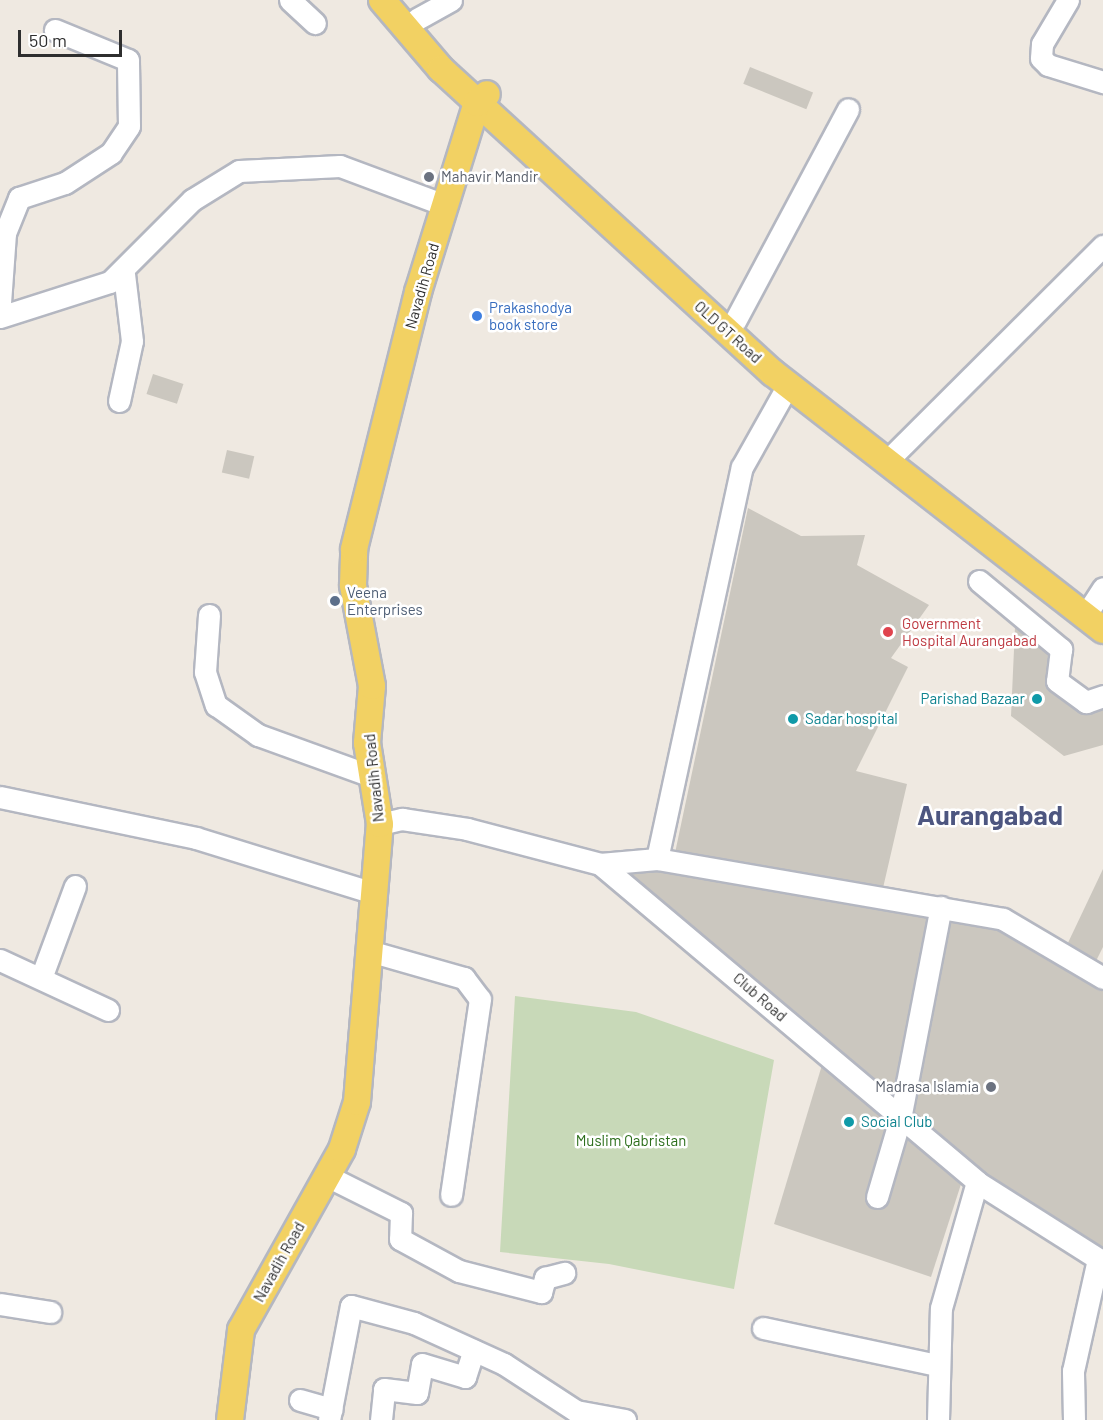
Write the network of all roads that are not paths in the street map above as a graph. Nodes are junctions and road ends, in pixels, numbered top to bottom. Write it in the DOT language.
graph roads {
  1 [pos="290,0"];
  2 [pos="382,0"];
  3 [pos="401,0"];
  4 [pos="451,0"];
  5 [pos="1068,0"];
  6 [pos="417,19"];
  7 [pos="315,24"];
  8 [pos="55,30"];
  9 [pos="1103,82"];
  10 [pos="482,98"];
  11 [pos="848,109"];
  12 [pos="445,205"];
  13 [pos="1103,246"];
  14 [pos="124,274"];
  15 [pos="0,303"];
  16 [pos="0,317"];
  17 [pos="735,321"];
  18 [pos="788,385"];
  19 [pos="119,401"];
  20 [pos="894,454"];
  21 [pos="980,581"];
  22 [pos="1097,612"];
  23 [pos="208,615"];
  24 [pos="1103,696"];
  25 [pos="371,776"];
  26 [pos="0,797"];
  27 [pos="380,824"];
  28 [pos="657,859"];
  29 [pos="600,864"];
  30 [pos="75,886"];
  31 [pos="374,892"];
  32 [pos="941,907"];
  33 [pos="369,951"];
  34 [pos="0,960"];
  35 [pos="41,978"];
  36 [pos="1103,978"];
  37 [pos="108,1010"];
  38 [pos="900,1119"];
  39 [pos="327,1176"];
  40 [pos="977,1182"];
  41 [pos="451,1195"];
  42 [pos="877,1197"];
  43 [pos="1100,1261"];
  44 [pos="564,1273"];
  45 [pos="0,1304"];
  46 [pos="50,1312"];
  47 [pos="763,1328"];
  48 [pos="474,1350"];
  49 [pos="937,1365"];
  50 [pos="300,1400"];
  51 [pos="331,1415"];
  52 [pos="230,1420"];
  53 [pos="381,1420"];
  54 [pos="625,1420"];
  55 [pos="938,1420"];
  56 [pos="1074,1420"];
  1 -- 7 [label="street"];
  2 -- 10 [label="main road, OLD GT Road"];
  3 -- 6 [label="main road, OLD GT Road"];
  4 -- 6 [label="street"];
  5 -- 9 [label="street"];
  6 -- 10 [label="main road, OLD GT Road"];
  8 -- 15 [label="street"];
  10 -- 12 [label="main road, Navadih Road"];
  10 -- 17 [label="main road, OLD GT Road"];
  10 -- 18 [label="main road, OLD GT Road"];
  11 -- 17 [label="street"];
  12 -- 14 [label="street"];
  12 -- 25 [label="main road, Navadih Road"];
  13 -- 20 [label="street"];
  14 -- 16 [label="street"];
  14 -- 19 [label="street"];
  17 -- 20 [label="main road, OLD GT Road"];
  18 -- 22 [label="main road, OLD GT Road"];
  18 -- 28 [label="street"];
  20 -- 22 [label="main road, OLD GT Road"];
  21 -- 24 [label="street"];
  23 -- 25 [label="street"];
  25 -- 27 [label="main road, Navadih Road"];
  26 -- 31 [label="street"];
  27 -- 29 [label="street, Club Road"];
  27 -- 31 [label="main road, Navadih Road"];
  28 -- 29 [label="street"];
  28 -- 32 [label="street"];
  29 -- 38 [label="street, Club Road"];
  30 -- 35 [label="street"];
  31 -- 33 [label="main road, Navadih Road"];
  32 -- 36 [label="street"];
  32 -- 38 [label="street"];
  33 -- 39 [label="main road, Navadih Road"];
  33 -- 41 [label="street"];
  34 -- 35 [label="street"];
  35 -- 37 [label="street"];
  38 -- 40 [label="street, Club Road"];
  38 -- 42 [label="street"];
  39 -- 44 [label="street"];
  39 -- 52 [label="main road, Navadih Road"];
  40 -- 43 [label="street, Club Road"];
  40 -- 49 [label="street"];
  43 -- 56 [label="street"];
  45 -- 46 [label="street"];
  47 -- 49 [label="street"];
  48 -- 51 [label="street"];
  48 -- 53 [label="street"];
  48 -- 54 [label="street"];
  49 -- 55 [label="street"];
  50 -- 51 [label="street"];
}
